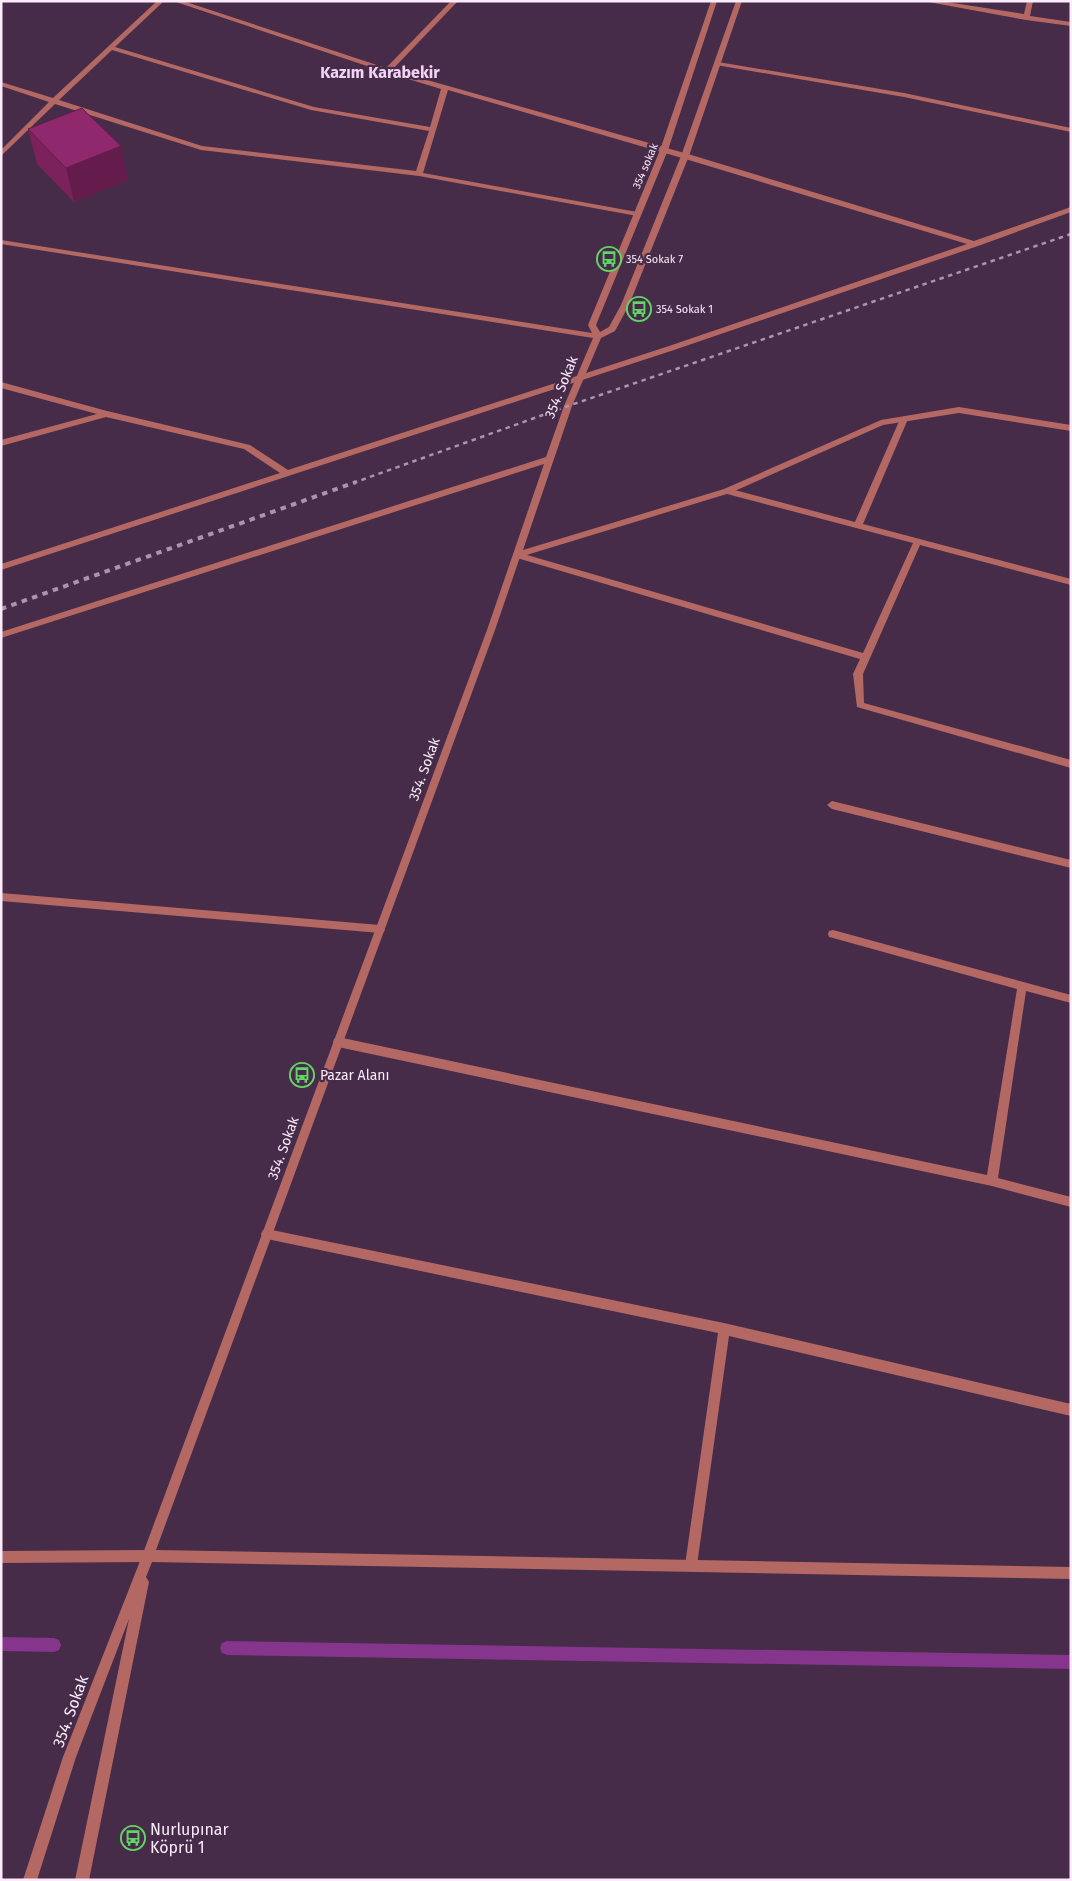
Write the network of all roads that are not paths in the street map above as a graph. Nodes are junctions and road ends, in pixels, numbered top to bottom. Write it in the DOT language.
graph roads {
  1 [pos="161,1"];
  2 [pos="176,1"];
  3 [pos="455,1"];
  4 [pos="714,1"];
  5 [pos="739,1"];
  6 [pos="926,1"];
  7 [pos="1030,1"];
  8 [pos="1026,18"];
  9 [pos="1071,24"];
  10 [pos="111,48"];
  11 [pos="718,64"];
  12 [pos="387,71"];
  13 [pos="1,84"];
  14 [pos="445,88"];
  15 [pos="56,100"];
  16 [pos="431,128"];
  17 [pos="1071,130"];
  18 [pos="664,150"];
  19 [pos="1,154"];
  20 [pos="685,156"];
  21 [pos="419,174"];
  22 [pos="1071,209"];
  23 [pos="637,214"];
  24 [pos="1,242"];
  25 [pos="975,244"];
  26 [pos="598,336"];
  27 [pos="580,377"];
  28 [pos="1,385"];
  29 [pos="107,414"];
  30 [pos="904,419"];
  31 [pos="1071,428"];
  32 [pos="1,443"];
  33 [pos="550,459"];
  34 [pos="286,473"];
  35 [pos="728,490"];
  36 [pos="858,525"];
  37 [pos="918,541"];
  38 [pos="517,554"];
  39 [pos="1,567"];
  40 [pos="1071,582"];
  41 [pos="1,635"];
  42 [pos="866,657"];
  43 [pos="1071,764"];
  44 [pos="832,805"];
  45 [pos="1071,864"];
  46 [pos="1,897"];
  47 [pos="380,929"];
  48 [pos="833,934"];
  49 [pos="1022,987"];
  50 [pos="1071,999"];
  51 [pos="338,1042"];
  52 [pos="992,1182"];
  53 [pos="1071,1202"];
  54 [pos="267,1234"];
  55 [pos="724,1330"];
  56 [pos="1071,1410"];
  57 [pos="148,1556"];
  58 [pos="1,1557"];
  59 [pos="691,1565"];
  60 [pos="1071,1573"];
  61 [pos="30,1880"];
  62 [pos="82,1880"];
  1 -- 10 [label="street"];
  2 -- 12 [label="street"];
  3 -- 12 [label="street"];
  4 -- 18 [label="street, 354 sokak"];
  5 -- 11 [label="street, 354. Sokak"];
  6 -- 8 [label="street"];
  7 -- 8 [label="street"];
  8 -- 9 [label="street"];
  10 -- 15 [label="street"];
  10 -- 16 [label="street"];
  11 -- 17 [label="street"];
  11 -- 20 [label="street, 354. Sokak"];
  12 -- 14 [label="street"];
  13 -- 15 [label="street"];
  14 -- 16 [label="street"];
  14 -- 18 [label="street"];
  15 -- 19 [label="street"];
  15 -- 21 [label="street"];
  16 -- 21 [label="street"];
  18 -- 20 [label="street"];
  18 -- 23 [label="street, 354 sokak"];
  20 -- 25 [label="street"];
  20 -- 26 [label="street, 354. Sokak"];
  21 -- 23 [label="street"];
  22 -- 25 [label="street"];
  23 -- 26 [label="street, 354 sokak"];
  24 -- 26 [label="street"];
  25 -- 27 [label="street"];
  26 -- 27 [label="street, 354. Sokak"];
  27 -- 33 [label="street, 354. Sokak"];
  27 -- 34 [label="street"];
  28 -- 29 [label="street"];
  29 -- 32 [label="street"];
  29 -- 34 [label="street"];
  30 -- 31 [label="street"];
  30 -- 35 [label="street"];
  30 -- 36 [label="street"];
  33 -- 38 [label="street, 354. Sokak"];
  33 -- 41 [label="street"];
  34 -- 39 [label="street"];
  35 -- 36 [label="street"];
  35 -- 38 [label="street"];
  36 -- 37 [label="street"];
  37 -- 40 [label="street"];
  37 -- 42 [label="street"];
  38 -- 42 [label="street"];
  38 -- 47 [label="street, 354. Sokak"];
  42 -- 43 [label="street"];
  44 -- 45 [label="street"];
  46 -- 47 [label="street"];
  47 -- 51 [label="street, 354. Sokak"];
  48 -- 49 [label="street"];
  49 -- 50 [label="street"];
  49 -- 52 [label="street"];
  51 -- 52 [label="street"];
  51 -- 54 [label="street, 354. Sokak"];
  52 -- 53 [label="street"];
  54 -- 55 [label="street"];
  54 -- 57 [label="street, 354. Sokak"];
  55 -- 56 [label="street"];
  55 -- 59 [label="street"];
  57 -- 58 [label="street"];
  57 -- 59 [label="street"];
  57 -- 61 [label="street, 354. Sokak"];
  57 -- 62 [label="street, 354. Sokak"];
  59 -- 60 [label="street"];
}
